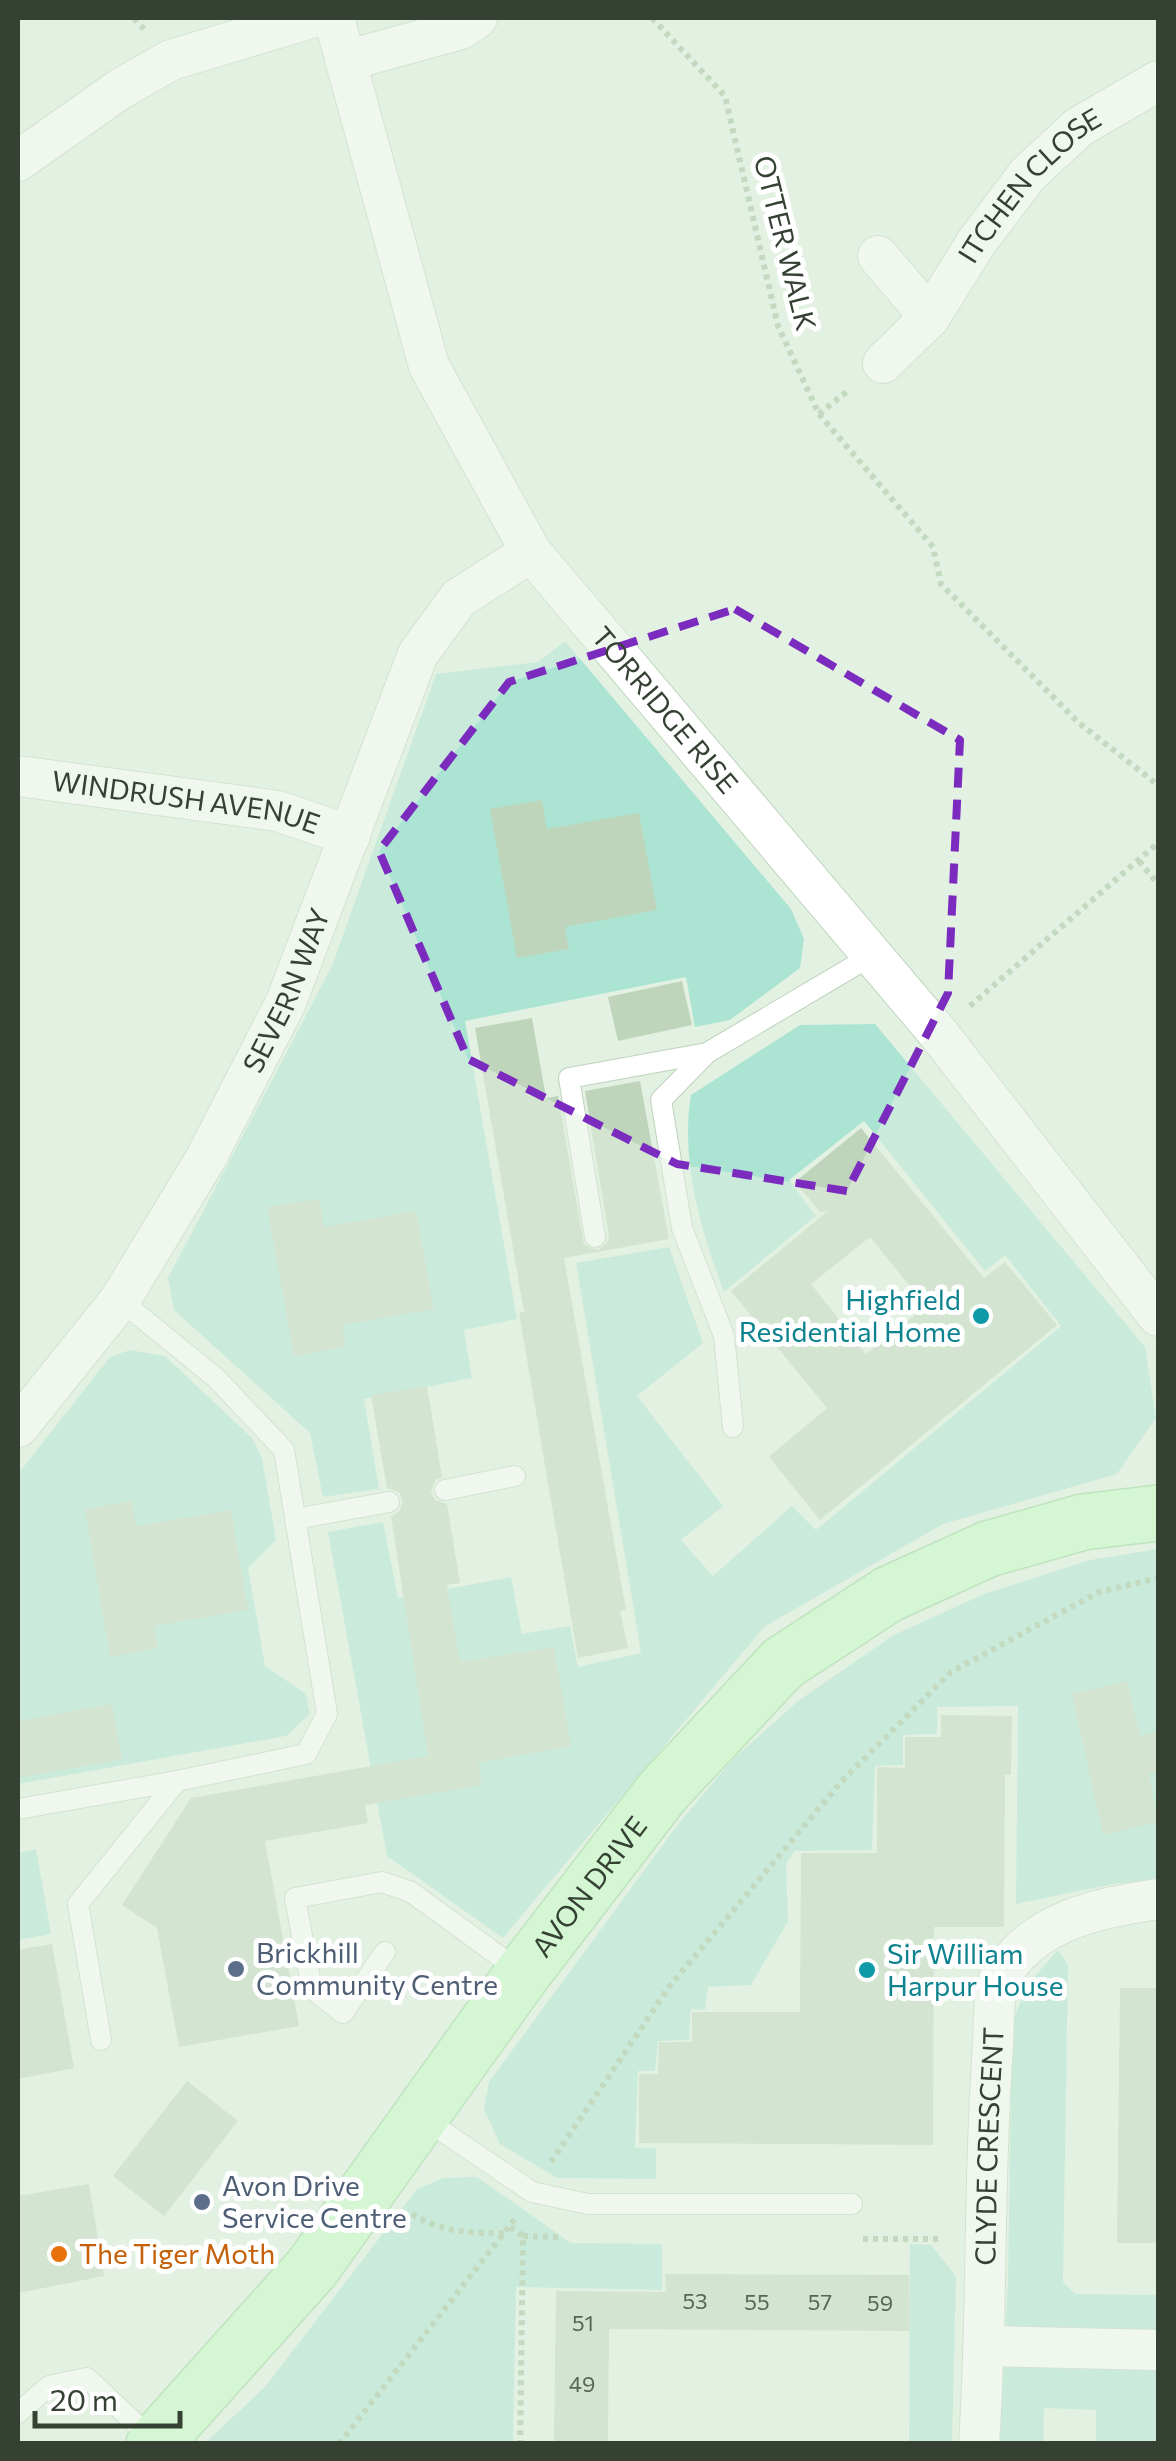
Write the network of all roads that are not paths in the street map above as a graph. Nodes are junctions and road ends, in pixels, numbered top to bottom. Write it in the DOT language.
graph roads {
  1 [pos="311,18"];
  2 [pos="334,18"];
  3 [pos="477,18"];
  4 [pos="345,62"];
  5 [pos="1158,81"];
  6 [pos="18,161"];
  7 [pos="878,256"];
  8 [pos="930,317"];
  9 [pos="883,363"];
  10 [pos="531,552"];
  11 [pos="18,776"];
  12 [pos="350,836"];
  13 [pos="870,956"];
  14 [pos="707,1052"];
  15 [pos="594,1237"];
  16 [pos="120,1300"];
  17 [pos="1158,1316"];
  18 [pos="18,1426"];
  19 [pos="734,1427"];
  20 [pos="516,1476"];
  21 [pos="444,1490"];
  22 [pos="389,1502"];
  23 [pos="1158,1513"];
  24 [pos="294,1520"];
  25 [pos="177,1781"];
  26 [pos="18,1809"];
  27 [pos="1158,1899"];
  28 [pos="385,1952"];
  29 [pos="523,1973"];
  30 [pos="101,2040"];
  31 [pos="422,2117"];
  32 [pos="852,2204"];
  33 [pos="986,2346"];
  34 [pos="1158,2350"];
  35 [pos="18,2413"];
  36 [pos="154,2443"];
  37 [pos="979,2444"];
  1 -- 6 [label="street"];
  2 -- 4 [label="street, TORRIDGE RISE"];
  3 -- 4 [label="street"];
  4 -- 10 [label="street, TORRIDGE RISE"];
  5 -- 8 [label="street, ITCHEN CLOSE"];
  7 -- 8 [label="street"];
  8 -- 9 [label="street, ITCHEN CLOSE"];
  10 -- 12 [label="street, SEVERN WAY"];
  10 -- 13 [label="street, TORRIDGE RISE"];
  11 -- 12 [label="street, WINDRUSH AVENUE"];
  12 -- 16 [label="street, SEVERN WAY"];
  13 -- 14 [label="lane"];
  13 -- 17 [label="street, TORRIDGE RISE"];
  14 -- 15 [label="lane"];
  14 -- 19 [label="lane"];
  16 -- 18 [label="street, SEVERN WAY"];
  16 -- 24 [label="lane"];
  20 -- 21 [label="lane"];
  22 -- 24 [label="lane"];
  23 -- 29 [label="street, AVON DRIVE"];
  24 -- 25 [label="lane"];
  25 -- 26 [label="lane"];
  25 -- 30 [label="lane"];
  27 -- 33 [label="street, CLYDE CRESCENT"];
  28 -- 29 [label="lane"];
  29 -- 31 [label="street, AVON DRIVE"];
  31 -- 32 [label="lane"];
  31 -- 36 [label="street, AVON DRIVE"];
  33 -- 34 [label="street"];
  33 -- 37 [label="street, CLYDE CRESCENT"];
  35 -- 36 [label="lane"];
}
